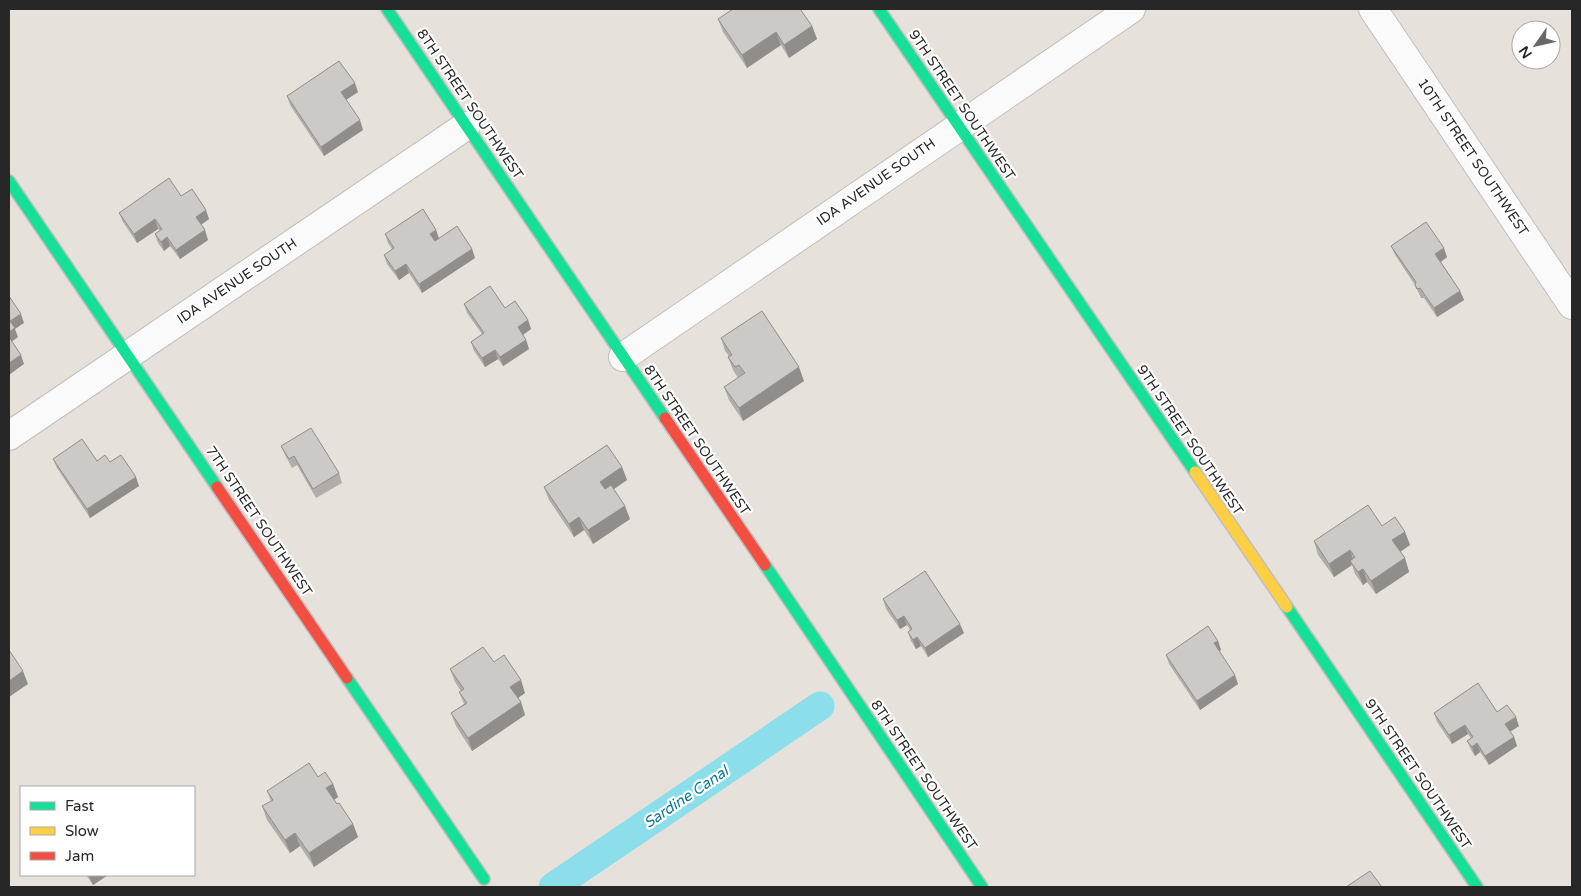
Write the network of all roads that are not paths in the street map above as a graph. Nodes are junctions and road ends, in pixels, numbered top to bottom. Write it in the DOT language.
graph roads {
  1 [pos="387,9"];
  2 [pos="879,9"];
  3 [pos="1131,9"];
  4 [pos="1373,9"];
  5 [pos="466,126"];
  6 [pos="959,126"];
  7 [pos="9,181"];
  8 [pos="1572,305"];
  9 [pos="127,356"];
  10 [pos="623,357"];
  11 [pos="9,436"];
  12 [pos="484,878"];
  13 [pos="982,887"];
  14 [pos="1477,887"];
  1 -- 5 [label="street, 8TH STREET SOUTHWEST"];
  2 -- 6 [label="street, 9TH STREET SOUTHWEST"];
  3 -- 6 [label="street, IDA AVENUE SOUTH"];
  4 -- 8 [label="street, 10TH STREET SOUTHWEST"];
  5 -- 9 [label="street, IDA AVENUE SOUTH"];
  5 -- 10 [label="street, 8TH STREET SOUTHWEST"];
  6 -- 10 [label="street, IDA AVENUE SOUTH"];
  6 -- 14 [label="street, 9TH STREET SOUTHWEST"];
  7 -- 9 [label="street, 7TH STREET SOUTHWEST"];
  9 -- 11 [label="street, IDA AVENUE SOUTH"];
  9 -- 12 [label="street, 7TH STREET SOUTHWEST"];
  10 -- 13 [label="street, 8TH STREET SOUTHWEST"];
}
